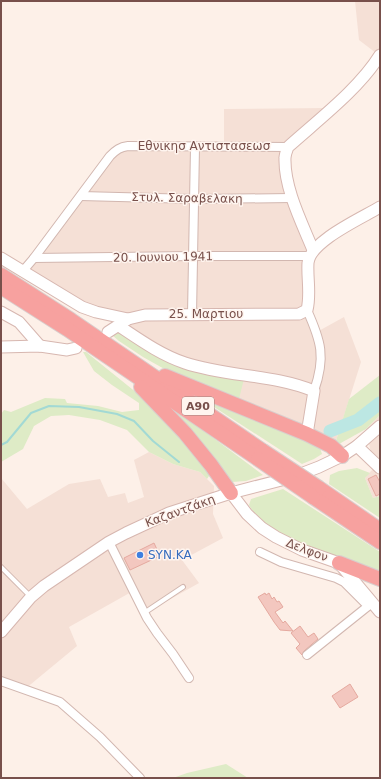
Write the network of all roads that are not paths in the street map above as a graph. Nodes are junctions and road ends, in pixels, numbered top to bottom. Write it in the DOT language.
graph roads {
  1 [pos="380,55"];
  2 [pos="195,146"];
  3 [pos="288,146"];
  4 [pos="81,196"];
  5 [pos="292,198"];
  6 [pos="194,199"];
  7 [pos="380,207"];
  8 [pos="311,253"];
  9 [pos="193,256"];
  10 [pos="1,258"];
  11 [pos="34,258"];
  12 [pos="22,272"];
  13 [pos="1,275"];
  14 [pos="1,286"];
  15 [pos="307,310"];
  16 [pos="1,312"];
  17 [pos="192,315"];
  18 [pos="128,319"];
  19 [pos="119,326"];
  20 [pos="108,332"];
  21 [pos="40,346"];
  22 [pos="1,347"];
  23 [pos="76,348"];
  24 [pos="130,366"];
  25 [pos="314,391"];
  26 [pos="380,426"];
  27 [pos="307,434"];
  28 [pos="357,446"];
  29 [pos="342,456"];
  30 [pos="380,468"];
  31 [pos="316,492"];
  32 [pos="231,493"];
  33 [pos="380,530"];
  34 [pos="109,542"];
  35 [pos="380,542"];
  36 [pos="260,552"];
  37 [pos="339,563"];
  38 [pos="1,567"];
  39 [pos="380,579"];
  40 [pos="183,587"];
  41 [pos="31,597"];
  42 [pos="370,604"];
  43 [pos="144,612"];
  44 [pos="380,612"];
  45 [pos="1,632"];
  46 [pos="307,655"];
  47 [pos="189,678"];
  48 [pos="1,681"];
  49 [pos="140,778"];
  1 -- 3 [label="main road"];
  2 -- 3 [label="street, Εθνικησ Αντιστασεωσ"];
  2 -- 4 [label="street, Εθνικησ Αντιστασεωσ"];
  2 -- 6 [label="street"];
  3 -- 5 [label="main road"];
  4 -- 6 [label="street, Στυλ. Σαραβελακη"];
  4 -- 11 [label="street"];
  5 -- 6 [label="street, Στυλ. Σαραβελακη"];
  5 -- 8 [label="main road"];
  6 -- 9 [label="street"];
  7 -- 8 [label="main road"];
  8 -- 9 [label="street, 20. Ιουνιου 1941"];
  8 -- 15 [label="main road"];
  9 -- 11 [label="street, 20. Ιουνιου 1941"];
  9 -- 17 [label="street"];
  10 -- 12 [label="main road"];
  11 -- 12 [label="street"];
  12 -- 18 [label="main road"];
  13 -- 24 [label="highway, Α90"];
  14 -- 24 [label="highway, Α90"];
  15 -- 17 [label="main road, 25. Μαρτιου"];
  15 -- 25 [label="street"];
  16 -- 21 [label="main road"];
  17 -- 18 [label="main road, 25. Μαρτιου"];
  18 -- 19 [label="main road, 25. Μαρτιου"];
  19 -- 20 [label="main road, 25. Μαρτιου"];
  19 -- 25 [label="main road"];
  21 -- 22 [label="main road"];
  21 -- 23 [label="main road"];
  24 -- 27 [label="highway"];
  24 -- 31 [label="highway, Α90, bridge"];
  24 -- 32 [label="highway"];
  25 -- 27 [label="main road"];
  26 -- 28 [label="main road, Καζαντζάκη"];
  27 -- 29 [label="highway"];
  28 -- 29 [label="main road, Καζαντζάκη"];
  28 -- 30 [label="main road"];
  29 -- 32 [label="main road, Καζαντζάκη"];
  31 -- 33 [label="highway, Α90"];
  31 -- 35 [label="highway, Α90"];
  32 -- 34 [label="main road, Καζαντζάκη"];
  32 -- 37 [label="main road, Δελφον"];
  34 -- 41 [label="main road, Καζαντζάκη"];
  34 -- 43 [label="street"];
  36 -- 42 [label="street"];
  37 -- 39 [label="highway"];
  37 -- 42 [label="main road, Δελφον"];
  38 -- 41 [label="lane"];
  40 -- 43 [label="lane"];
  41 -- 45 [label="main road, Καζαντζάκη"];
  42 -- 44 [label="main road, Δελφον"];
  42 -- 46 [label="street"];
  43 -- 47 [label="street"];
  48 -- 49 [label="street"];
}
